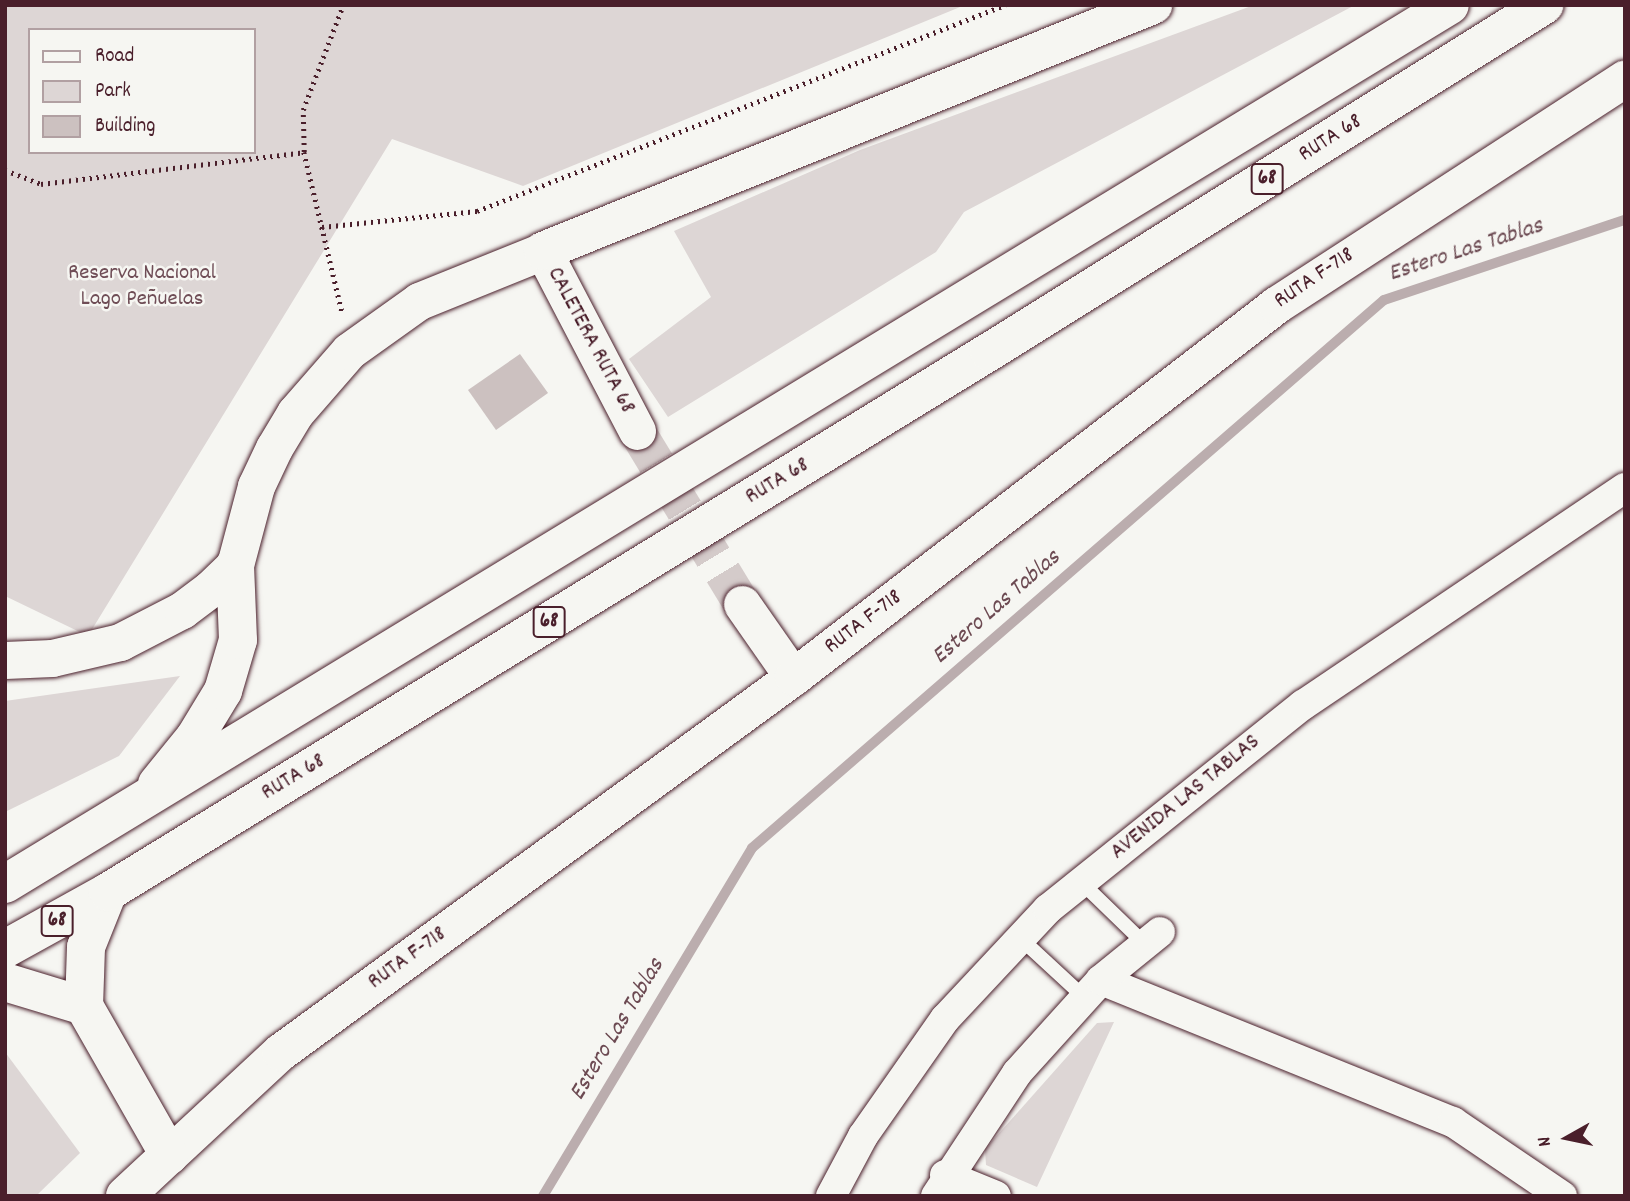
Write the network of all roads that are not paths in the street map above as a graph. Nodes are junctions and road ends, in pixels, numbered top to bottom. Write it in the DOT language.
graph roads {
  1 [pos="1153,5"];
  2 [pos="1450,5"];
  3 [pos="1544,5"];
  4 [pos="1625,78"];
  5 [pos="543,251"];
  6 [pos="637,431"];
  7 [pos="1625,488"];
  8 [pos="235,565"];
  9 [pos="742,604"];
  10 [pos="5,660"];
  11 [pos="793,677"];
  12 [pos="142,803"];
  13 [pos="1081,882"];
  14 [pos="5,884"];
  15 [pos="108,892"];
  16 [pos="1017,936"];
  17 [pos="1152,938"];
  18 [pos="5,949"];
  19 [pos="5,982"];
  20 [pos="1093,989"];
  21 [pos="83,1006"];
  22 [pos="169,1154"];
  23 [pos="941,1185"];
  24 [pos="125,1196"];
  25 [pos="831,1196"];
  26 [pos="996,1196"];
  27 [pos="1562,1196"];
  1 -- 5 [label="main road"];
  2 -- 12 [label="main road, 68"];
  3 -- 15 [label="main road, RUTA 68 / 68"];
  4 -- 11 [label="street, RUTA F-718"];
  5 -- 6 [label="street, CALETERA RUTA 68"];
  5 -- 8 [label="street"];
  7 -- 13 [label="street, AVENIDA LAS TABLAS"];
  8 -- 10 [label="street"];
  8 -- 12 [label="main road"];
  9 -- 11 [label="street"];
  11 -- 22 [label="street, RUTA F-718"];
  12 -- 14 [label="main road, 68"];
  13 -- 16 [label="street, AVENIDA LAS TABLAS"];
  13 -- 17 [label="lane"];
  15 -- 18 [label="main road, RUTA 68 / 68"];
  15 -- 21 [label="main road"];
  16 -- 20 [label="lane"];
  16 -- 25 [label="street, AVENIDA LAS TABLAS"];
  17 -- 20 [label="street"];
  19 -- 21 [label="main road"];
  20 -- 23 [label="street"];
  20 -- 27 [label="street"];
  21 -- 22 [label="main road"];
  22 -- 24 [label="main road, RUTA F-718"];
  23 -- 26 [label="street"];
}
